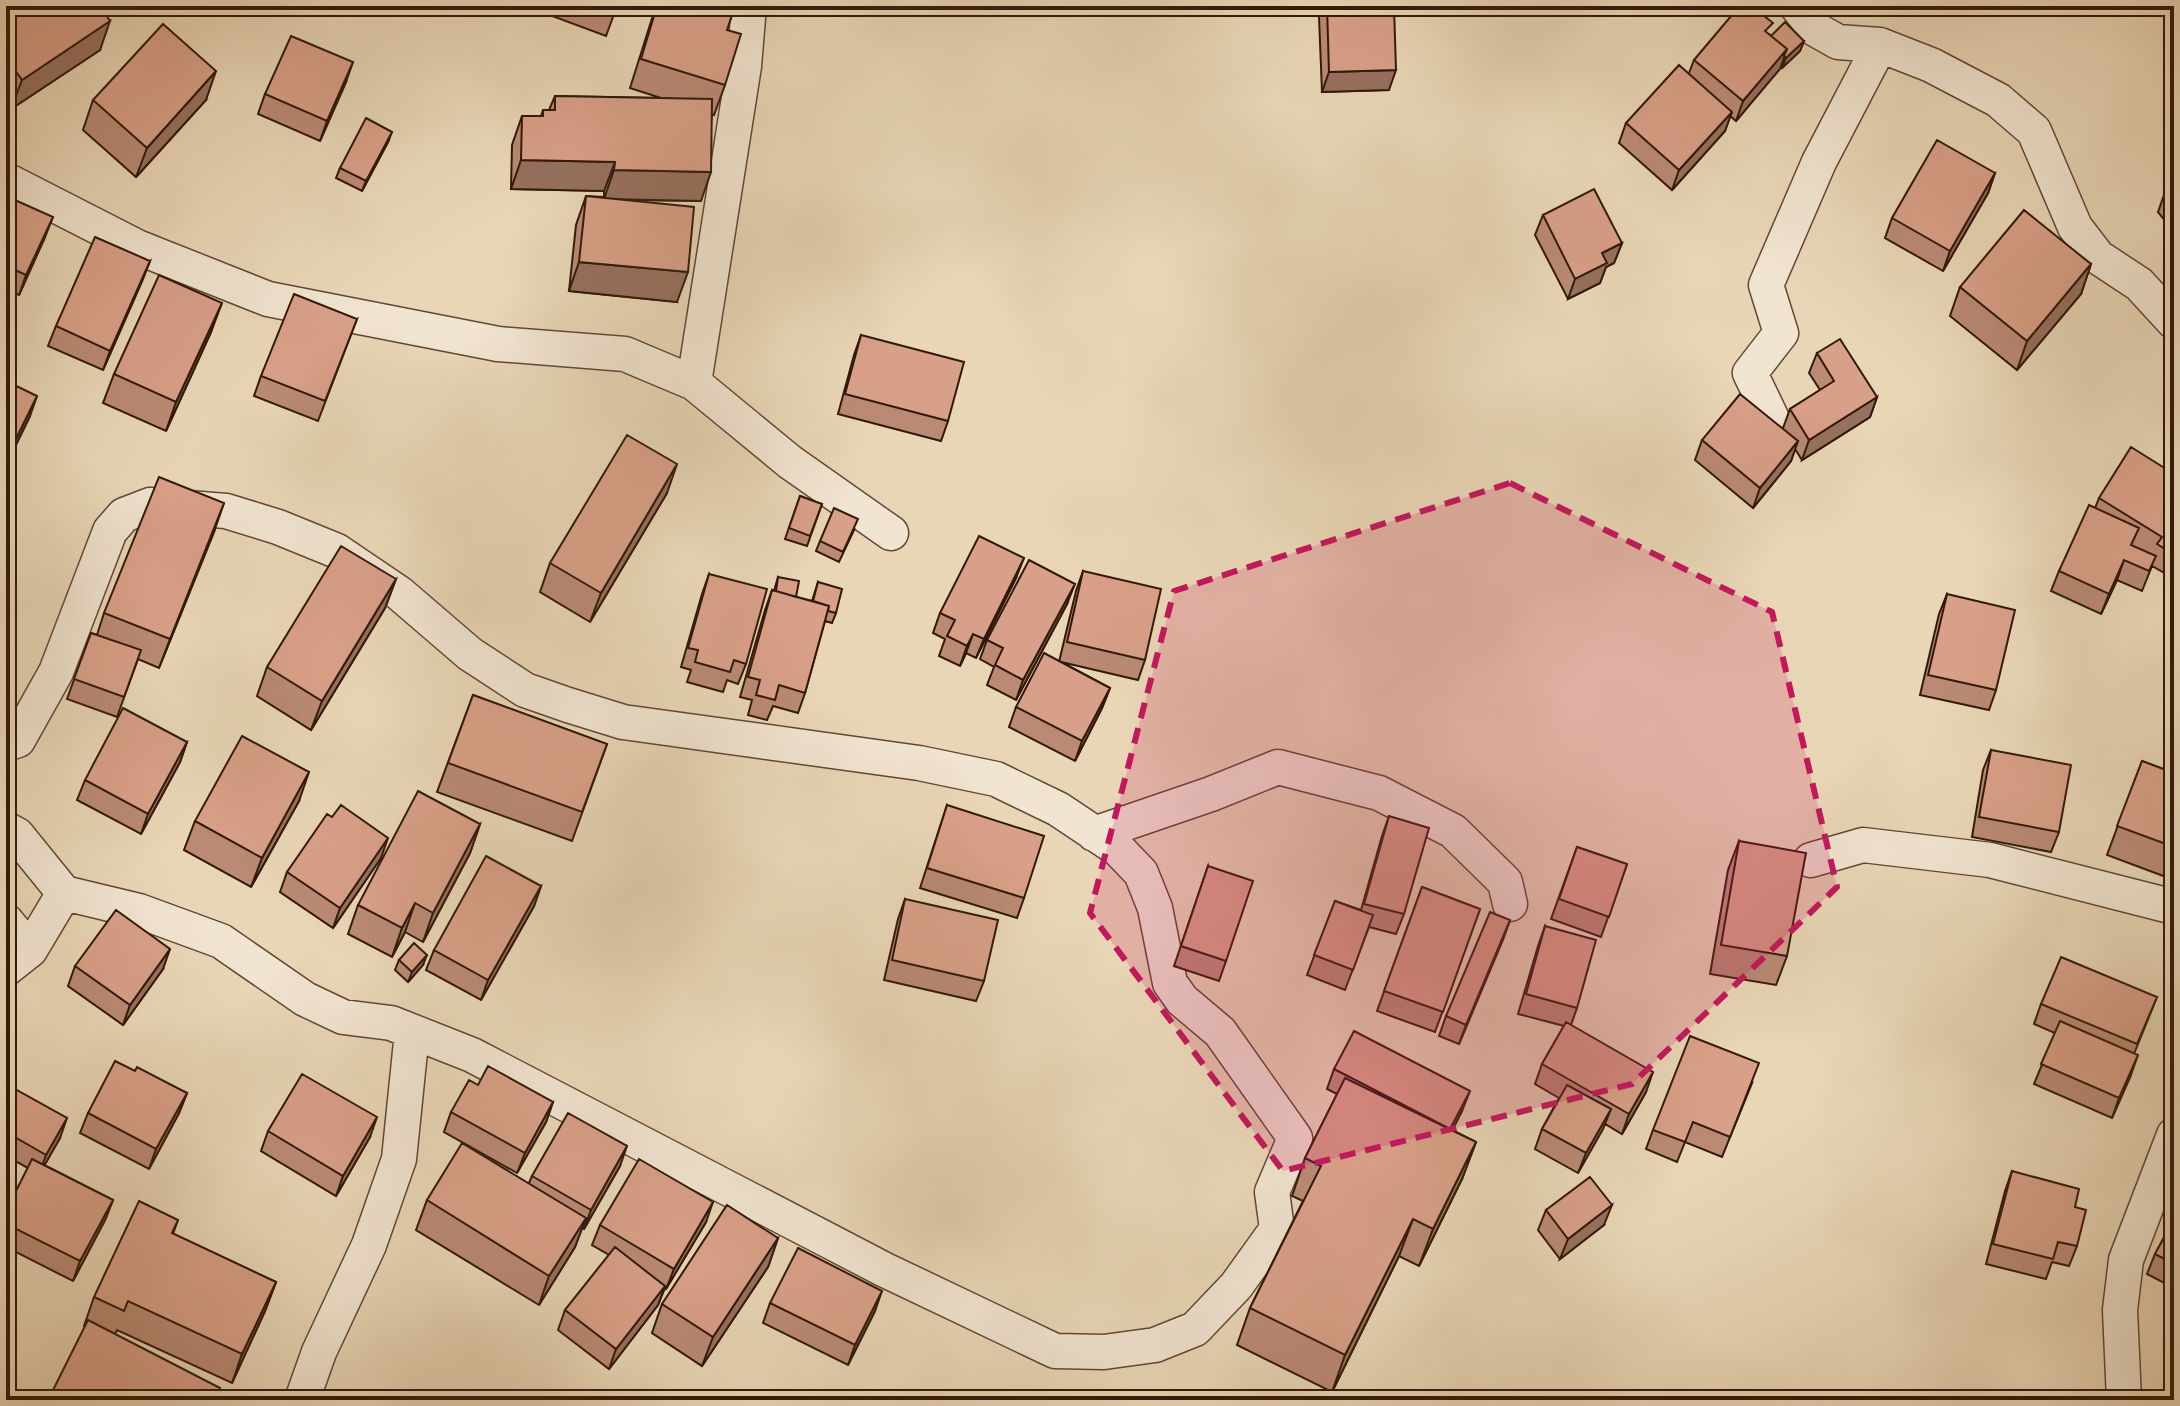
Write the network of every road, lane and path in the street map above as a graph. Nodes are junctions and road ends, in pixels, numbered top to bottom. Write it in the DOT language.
graph roads {
  1 [pos="749,6"];
  2 [pos="1797,6"];
  3 [pos="1880,45"];
  4 [pos="6,180"];
  5 [pos="2174,322"];
  6 [pos="694,383"];
  7 [pos="1774,423"];
  8 [pos="891,533"];
  9 [pos="6,744"];
  10 [pos="6,829"];
  11 [pos="1094,834"];
  12 [pos="1811,860"];
  13 [pos="64,893"];
  14 [pos="1510,904"];
  15 [pos="2174,907"];
  16 [pos="6,921"];
  17 [pos="18,960"];
  18 [pos="412,1032"];
  19 [pos="2174,1135"];
  20 [pos="302,1400"];
  21 [pos="2124,1400"];
  1 -- 6 [label="street"];
  2 -- 3 [label="street"];
  3 -- 5 [label="street"];
  3 -- 7 [label="street"];
  4 -- 6 [label="street"];
  6 -- 8 [label="street"];
  9 -- 11 [label="street"];
  10 -- 13 [label="street"];
  11 -- 14 [label="street"];
  11 -- 18 [label="street"];
  12 -- 15 [label="street"];
  13 -- 17 [label="street"];
  13 -- 18 [label="street"];
  16 -- 17 [label="street"];
  18 -- 20 [label="street"];
  19 -- 21 [label="street"];
}
